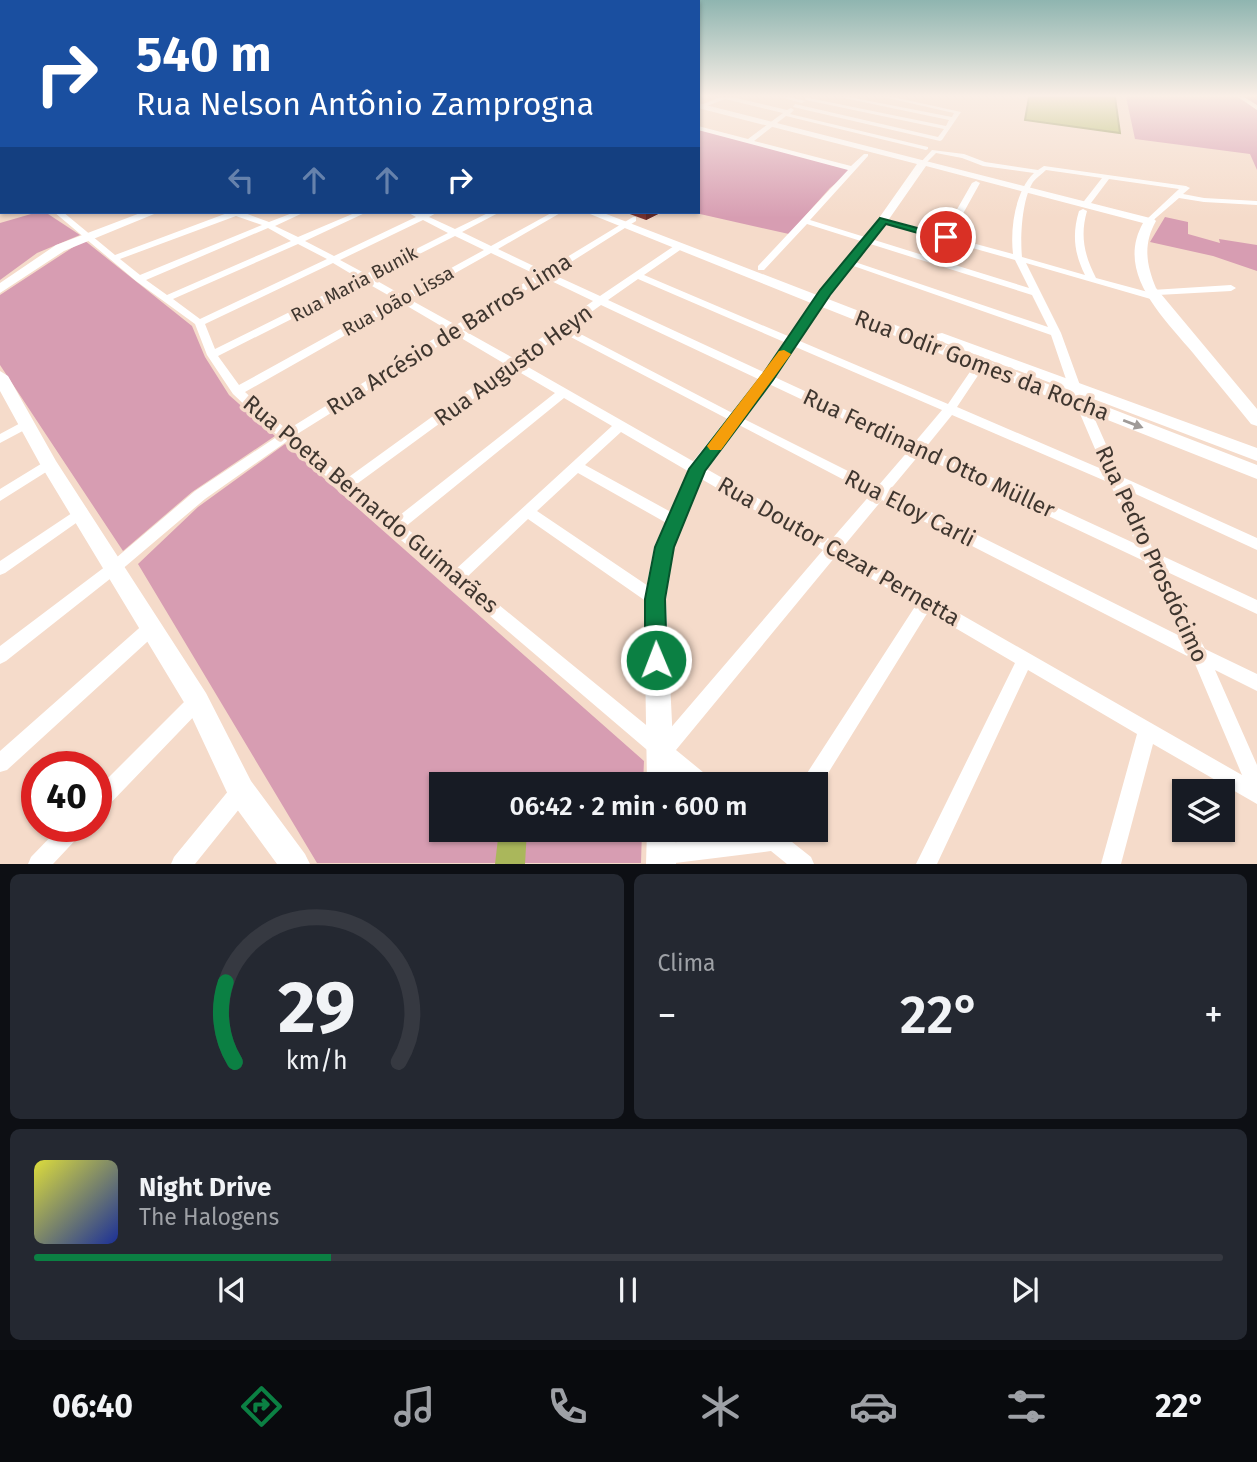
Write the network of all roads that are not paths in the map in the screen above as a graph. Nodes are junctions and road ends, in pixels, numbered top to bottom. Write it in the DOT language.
graph roads {
  1 [pos="735,137"];
  2 [pos="755,137"];
  3 [pos="804,137"];
  4 [pos="821,137"];
  5 [pos="864,137"];
  6 [pos="750,141"];
  7 [pos="866,155"];
  8 [pos="926,158"];
  9 [pos="853,169"];
  10 [pos="1042,170"];
  11 [pos="1107,177"];
  12 [pos="976,183"];
  13 [pos="1186,188"];
  14 [pos="1026,193"];
  15 [pos="1178,195"];
  16 [pos="1257,203"];
  17 [pos="1084,208"];
  18 [pos="63,214"];
  19 [pos="147,214"];
  20 [pos="231,214"];
  21 [pos="241,214"];
  22 [pos="296,214"];
  23 [pos="358,214"];
  24 [pos="422,214"];
  25 [pos="492,214"];
  26 [pos="554,214"];
  27 [pos="598,214"];
  28 [pos="617,214"];
  29 [pos="883,220"];
  30 [pos="806,221"];
  31 [pos="628,222"];
  32 [pos="1148,224"];
  33 [pos="268,225"];
  34 [pos="454,233"];
  35 [pos="86,236"];
  36 [pos="946,237"];
  37 [pos="867,240"];
  38 [pos="297,241"];
  39 [pos="680,246"];
  40 [pos="491,249"];
  41 [pos="1018,257"];
  42 [pos="114,258"];
  43 [pos="333,259"];
  44 [pos="849,263"];
  45 [pos="761,268"];
  46 [pos="544,274"];
  47 [pos="639,276"];
  48 [pos="365,277"];
  49 [pos="139,279"];
  50 [pos="1092,279"];
  51 [pos="1231,288"];
  52 [pos="0,289"];
  53 [pos="1035,293"];
  54 [pos="1153,295"];
  55 [pos="822,297"];
  56 [pos="168,298"];
  57 [pos="403,299"];
  58 [pos="601,300"];
  59 [pos="199,323"];
  60 [pos="564,329"];
  61 [pos="455,330"];
  62 [pos="1055,333"];
  63 [pos="791,343"];
  64 [pos="212,355"];
  65 [pos="516,364"];
  66 [pos="981,365"];
  67 [pos="0,376"];
  68 [pos="768,377"];
  69 [pos="1075,388"];
  70 [pos="237,391"];
  71 [pos="564,392"];
  72 [pos="1082,404"];
  73 [pos="951,408"];
  74 [pos="736,420"];
  75 [pos="1257,420"];
  76 [pos="28,423"];
  77 [pos="620,426"];
  78 [pos="286,436"];
  79 [pos="0,439"];
  80 [pos="918,448"];
  81 [pos="1257,455"];
  82 [pos="49,464"];
  83 [pos="576,466"];
  84 [pos="698,469"];
  85 [pos="1257,472"];
  86 [pos="1116,480"];
  87 [pos="346,485"];
  88 [pos="880,493"];
  89 [pos="0,496"];
  90 [pos="527,511"];
  91 [pos="81,512"];
  92 [pos="675,521"];
  93 [pos="394,528"];
  94 [pos="1257,544"];
  95 [pos="834,548"];
  96 [pos="1149,557"];
  97 [pos="115,567"];
  98 [pos="0,569"];
  99 [pos="457,577"];
  100 [pos="655,599"];
  101 [pos="926,602"];
  102 [pos="1257,607"];
  103 [pos="152,627"];
  104 [pos="1199,653"];
  105 [pos="0,656"];
  106 [pos="1025,659"];
  107 [pos="1257,683"];
  108 [pos="197,701"];
  109 [pos="1147,730"];
  110 [pos="662,752"];
  111 [pos="0,763"];
  112 [pos="662,772"];
  113 [pos="687,772"];
  114 [pos="818,772"];
  115 [pos="1257,787"];
  116 [pos="112,788"];
  117 [pos="241,791"];
  118 [pos="1257,794"];
  119 [pos="59,842"];
  120 [pos="710,842"];
  121 [pos="782,842"];
  122 [pos="661,849"];
  123 [pos="38,863"];
  124 [pos="181,863"];
  125 [pos="295,863"];
  126 [pos="804,863"];
  127 [pos="926,863"];
  128 [pos="1111,863"];
  1 -- 6 [label="street"];
  2 -- 6 [label="street"];
  3 -- 7 [label="street"];
  4 -- 8 [label="street"];
  5 -- 8 [label="street"];
  6 -- 9 [label="street"];
  7 -- 8 [label="street"];
  7 -- 9 [label="street"];
  8 -- 10 [label="street"];
  8 -- 12 [label="street"];
  8 -- 14 [label="street"];
  8 -- 29 [label="street"];
  9 -- 30 [label="street"];
  10 -- 11 [label="street"];
  10 -- 14 [label="street, Rua Pedro Prosdócimo"];
  11 -- 13 [label="street"];
  11 -- 17 [label="street"];
  12 -- 14 [label="street"];
  12 -- 36 [label="street"];
  13 -- 15 [label="street"];
  14 -- 17 [label="street"];
  14 -- 41 [label="street, Rua Pedro Prosdócimo"];
  15 -- 16 [label="street"];
  15 -- 32 [label="street"];
  17 -- 32 [label="street"];
  17 -- 50 [label="street"];
  18 -- 35 [label="street, Rua Poeta Bernardo Guimarães"];
  19 -- 35 [label="street"];
  20 -- 42 [label="street"];
  21 -- 33 [label="street, Rua Doutor Cezar Pernetta"];
  22 -- 33 [label="street"];
  23 -- 38 [label="street"];
  24 -- 34 [label="street, Rua Ferdinand Otto Müller"];
  24 -- 43 [label="street"];
  25 -- 34 [label="street, Rua Maria Bunik"];
  26 -- 40 [label="street, Rua João Lissa"];
  27 -- 31 [label="street, Rua Odir Gomes da Rocha"];
  28 -- 31 [label="street, Rua Odir Gomes da Rocha"];
  29 -- 36 [label="street"];
  29 -- 37 [label="street"];
  30 -- 37 [label="street"];
  30 -- 45 [label="street"];
  31 -- 39 [label="street, Rua Odir Gomes da Rocha"];
  31 -- 45 [label="street, Rua Odir Gomes da Rocha"];
  31 -- 46 [label="street, Rua Arcésio de Barros Lima"];
  32 -- 54 [label="street"];
  33 -- 38 [label="street, Rua Doutor Cezar Pernetta"];
  33 -- 49 [label="street"];
  34 -- 40 [label="street, Rua Ferdinand Otto Müller"];
  34 -- 48 [label="street, Rua Maria Bunik"];
  35 -- 42 [label="street, Rua Poeta Bernardo Guimarães"];
  35 -- 52 [label="street"];
  36 -- 41 [label="street"];
  37 -- 44 [label="street"];
  37 -- 53 [label="street"];
  38 -- 43 [label="street, Rua Doutor Cezar Pernetta"];
  38 -- 56 [label="street"];
  39 -- 47 [label="street, Rua Augusto Heyn"];
  39 -- 55 [label="street, Rua Odir Gomes da Rocha"];
  40 -- 46 [label="street, Rua Ferdinand Otto Müller"];
  40 -- 57 [label="street, Rua João Lissa"];
  41 -- 50 [label="street"];
  41 -- 53 [label="street, Rua Pedro Prosdócimo"];
  42 -- 49 [label="street, Rua Poeta Bernardo Guimarães"];
  43 -- 48 [label="street, Rua Doutor Cezar Pernetta"];
  43 -- 59 [label="street"];
  44 -- 55 [label="street"];
  44 -- 62 [label="street"];
  45 -- 55 [label="street, Rua Odir Gomes da Rocha"];
  46 -- 58 [label="street, Rua Ferdinand Otto Müller"];
  46 -- 61 [label="street, Rua Arcésio de Barros Lima"];
  47 -- 58 [label="street, Rua Augusto Heyn"];
  47 -- 63 [label="street"];
  48 -- 57 [label="street, Rua Doutor Cezar Pernetta"];
  48 -- 64 [label="street, Rua Maria Bunik"];
  49 -- 56 [label="street, Rua Poeta Bernardo Guimarães"];
  50 -- 54 [label="street"];
  51 -- 54 [label="street"];
  53 -- 62 [label="street, Rua Pedro Prosdócimo"];
  54 -- 75 [label="street"];
  55 -- 63 [label="street"];
  55 -- 66 [label="street, Rua Odir Gomes da Rocha"];
  55 -- 69 [label="street, Rua Odir Gomes da Rocha"];
  56 -- 59 [label="street, Rua Poeta Bernardo Guimarães"];
  57 -- 61 [label="street, Rua Doutor Cezar Pernetta"];
  57 -- 70 [label="street, Rua João Lissa"];
  58 -- 60 [label="street, Rua Augusto Heyn"];
  58 -- 68 [label="street, Rua Ferdinand Otto Müller"];
  59 -- 64 [label="street, Rua Poeta Bernardo Guimarães"];
  60 -- 65 [label="street, Rua Augusto Heyn"];
  60 -- 74 [label="street, Rua Eloy Carli"];
  61 -- 65 [label="street, Rua Doutor Cezar Pernetta"];
  61 -- 78 [label="street, Rua Arcésio de Barros Lima"];
  62 -- 69 [label="street, Rua Pedro Prosdócimo"];
  63 -- 68 [label="street"];
  63 -- 73 [label="street"];
  64 -- 70 [label="street, Rua Poeta Bernardo Guimarães"];
  65 -- 71 [label="street, Rua Doutor Cezar Pernetta"];
  65 -- 87 [label="street, Rua Augusto Heyn"];
  66 -- 72 [label="street, Rua Odir Gomes da Rocha"];
  66 -- 73 [label="street"];
  67 -- 76 [label="street"];
  68 -- 74 [label="street"];
  68 -- 80 [label="street, Rua Ferdinand Otto Müller"];
  69 -- 72 [label="street, Rua Pedro Prosdócimo"];
  69 -- 81 [label="street, Rua Odir Gomes da Rocha"];
  70 -- 78 [label="street, Rua Poeta Bernardo Guimarães"];
  71 -- 77 [label="street, Rua Doutor Cezar Pernetta"];
  71 -- 93 [label="street"];
  72 -- 85 [label="street, Rua Odir Gomes da Rocha, one-way"];
  72 -- 86 [label="street, Rua Pedro Prosdócimo"];
  73 -- 80 [label="street"];
  73 -- 86 [label="street"];
  74 -- 84 [label="street"];
  74 -- 88 [label="street, Rua Eloy Carli"];
  76 -- 79 [label="street"];
  76 -- 82 [label="street"];
  77 -- 83 [label="street"];
  77 -- 84 [label="street, Rua Doutor Cezar Pernetta"];
  78 -- 87 [label="street, Rua Poeta Bernardo Guimarães"];
  78 -- 97 [label="street, Rua Arcésio de Barros Lima"];
  80 -- 88 [label="street"];
  80 -- 96 [label="street, Rua Ferdinand Otto Müller"];
  82 -- 89 [label="street"];
  82 -- 91 [label="street"];
  83 -- 90 [label="street"];
  83 -- 92 [label="street"];
  84 -- 92 [label="street"];
  84 -- 95 [label="street, Rua Doutor Cezar Pernetta"];
  86 -- 94 [label="street"];
  86 -- 96 [label="street, Rua Pedro Prosdócimo"];
  87 -- 93 [label="street, Rua Poeta Bernardo Guimarães"];
  88 -- 95 [label="street"];
  88 -- 104 [label="street, Rua Eloy Carli"];
  90 -- 99 [label="street"];
  90 -- 100 [label="street"];
  91 -- 97 [label="street"];
  91 -- 98 [label="street"];
  92 -- 100 [label="street"];
  93 -- 99 [label="street, Rua Poeta Bernardo Guimarães"];
  95 -- 101 [label="street, Rua Doutor Cezar Pernetta"];
  95 -- 110 [label="street"];
  96 -- 102 [label="street, Rua Ferdinand Otto Müller"];
  96 -- 104 [label="street, Rua Pedro Prosdócimo"];
  97 -- 103 [label="street"];
  97 -- 105 [label="street, Rua Arcésio de Barros Lima"];
  99 -- 110 [label="street, Rua Poeta Bernardo Guimarães"];
  100 -- 110 [label="street"];
  101 -- 106 [label="street, Rua Doutor Cezar Pernetta"];
  101 -- 114 [label="street"];
  103 -- 108 [label="street"];
  103 -- 111 [label="street"];
  104 -- 107 [label="street, Rua Eloy Carli"];
  104 -- 115 [label="street, Rua Pedro Prosdócimo"];
  106 -- 109 [label="street, Rua Doutor Cezar Pernetta"];
  106 -- 127 [label="street"];
  108 -- 116 [label="street"];
  108 -- 117 [label="street"];
  109 -- 118 [label="street, Rua Doutor Cezar Pernetta"];
  109 -- 128 [label="street"];
  110 -- 112 [label="street"];
  110 -- 113 [label="street, Rua Poeta Bernardo Guimarães"];
  117 -- 124 [label="street"];
  117 -- 125 [label="street"];
  119 -- 123 [label="street"];
  120 -- 122 [label="street"];
  121 -- 126 [label="street"];
}
